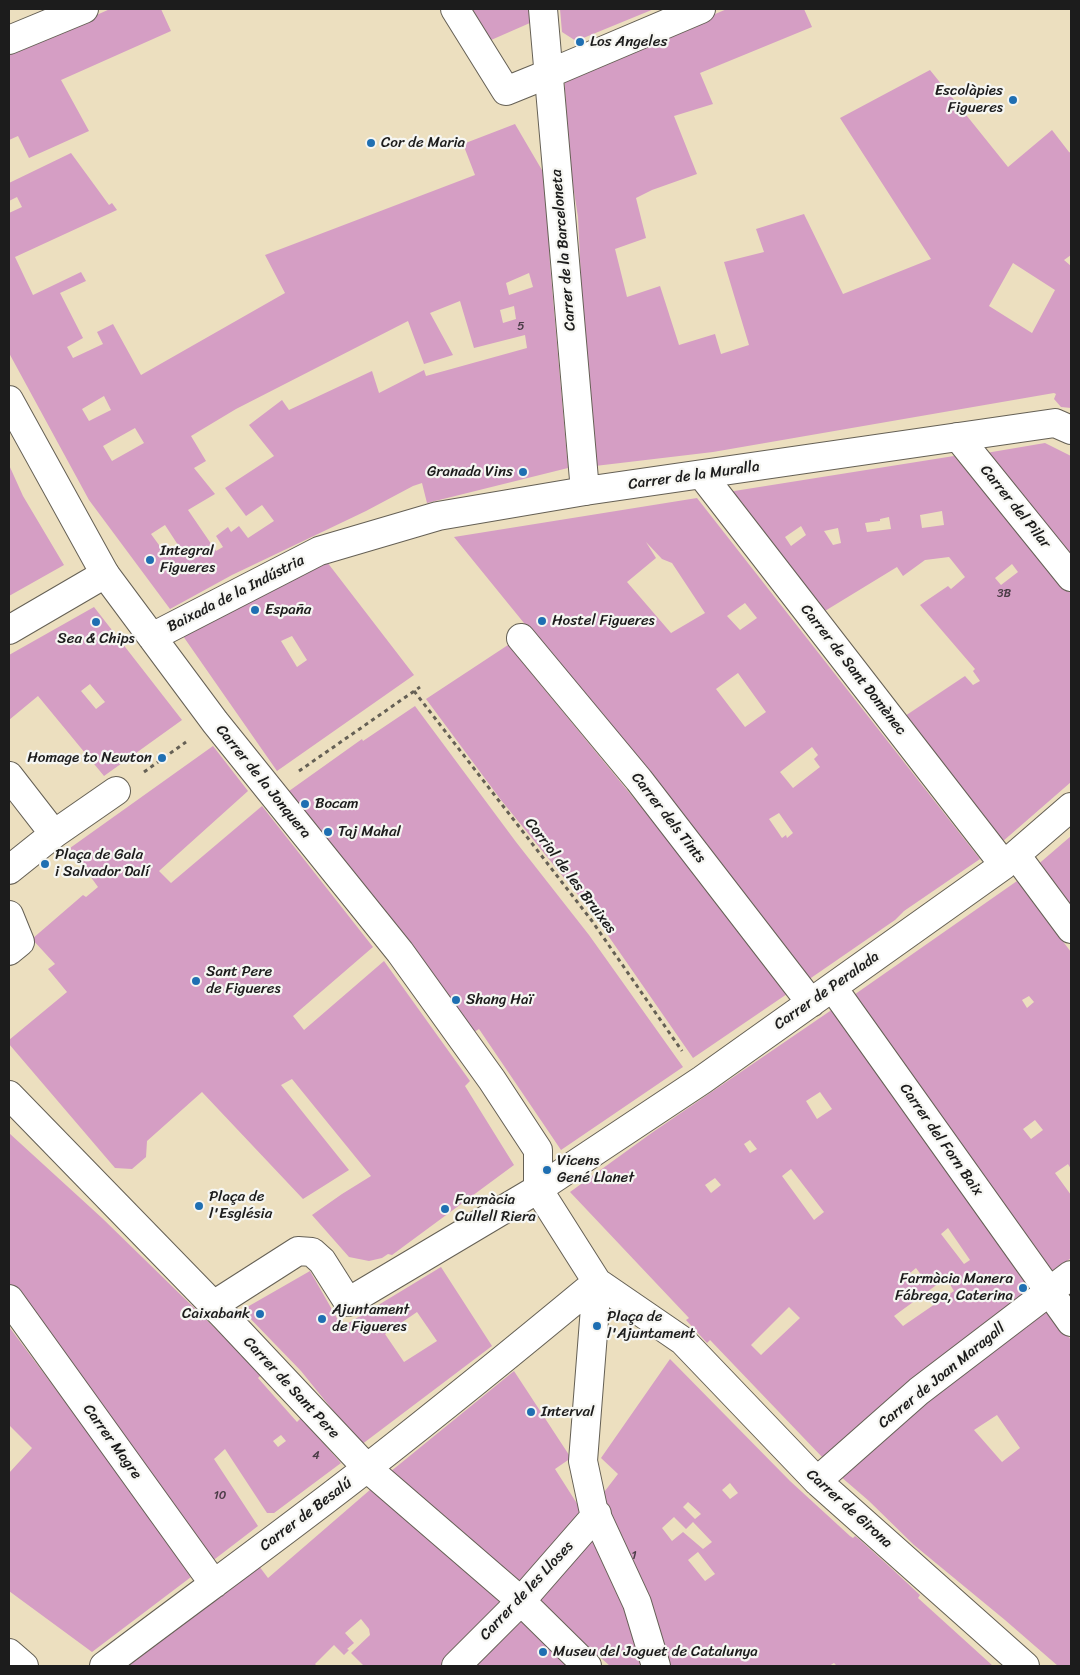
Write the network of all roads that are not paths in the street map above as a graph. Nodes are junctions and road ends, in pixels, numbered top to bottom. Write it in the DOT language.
graph roads {
  1 [pos="84,9"];
  2 [pos="455,9"];
  3 [pos="543,9"];
  4 [pos="701,9"];
  5 [pos="9,40"];
  6 [pos="548,74"];
  7 [pos="9,400"];
  8 [pos="1071,430"];
  9 [pos="958,437"];
  10 [pos="702,475"];
  11 [pos="585,491"];
  12 [pos="319,551"];
  13 [pos="105,574"];
  14 [pos="1071,577"];
  15 [pos="9,630"];
  16 [pos="152,637"];
  17 [pos="521,638"];
  18 [pos="9,776"];
  19 [pos="116,791"];
  20 [pos="1071,807"];
  21 [pos="54,834"];
  22 [pos="1010,860"];
  23 [pos="9,870"];
  24 [pos="9,914"];
  25 [pos="1071,930"];
  26 [pos="9,951"];
  27 [pos="822,995"];
  28 [pos="9,1095"];
  29 [pos="538,1189"];
  30 [pos="1071,1275"];
  31 [pos="597,1282"];
  32 [pos="1049,1292"];
  33 [pos="9,1299"];
  34 [pos="212,1306"];
  35 [pos="1071,1322"];
  36 [pos="367,1468"];
  37 [pos="817,1481"];
  38 [pos="595,1511"];
  39 [pos="214,1584"];
  40 [pos="521,1601"];
  41 [pos="9,1653"];
  42 [pos="24,1666"];
  43 [pos="104,1666"];
  44 [pos="456,1666"];
  45 [pos="587,1666"];
  46 [pos="656,1666"];
  47 [pos="1025,1666"];
  1 -- 5 [label="street"];
  2 -- 6 [label="street"];
  3 -- 6 [label="street, Carrer de la Barceloneta"];
  4 -- 6 [label="street"];
  6 -- 11 [label="street, Carrer de la Barceloneta"];
  7 -- 13 [label="street, Carrer de la Jonquera"];
  8 -- 9 [label="street, Carrer de la Muralla"];
  9 -- 10 [label="street, Carrer de la Muralla"];
  9 -- 14 [label="street, Carrer del Pilar"];
  10 -- 11 [label="street, Carrer de la Muralla"];
  10 -- 22 [label="street, Carrer de Sant Domènec"];
  11 -- 12 [label="street, Carrer de la Muralla"];
  12 -- 16 [label="street, Baixada de la Indústria"];
  13 -- 15 [label="street"];
  13 -- 16 [label="street, Carrer de la Jonquera"];
  16 -- 29 [label="street, Carrer de la Jonquera"];
  17 -- 27 [label="street, Carrer dels Tints"];
  18 -- 21 [label="street"];
  19 -- 21 [label="street"];
  20 -- 22 [label="street, Carrer de Peralada"];
  21 -- 23 [label="street"];
  22 -- 25 [label="street, Carrer de Sant Domènec"];
  22 -- 27 [label="street, Carrer de Peralada"];
  24 -- 26 [label="street"];
  27 -- 29 [label="street, Carrer de Peralada"];
  27 -- 32 [label="street, Carrer del Forn Baix"];
  28 -- 34 [label="street, Carrer de Sant Pere"];
  29 -- 31 [label="street"];
  29 -- 34 [label="street"];
  30 -- 32 [label="street, Carrer de Joan Maragall"];
  31 -- 36 [label="street, Carrer de Besalú"];
  31 -- 37 [label="street, Carrer de Girona"];
  31 -- 38 [label="street"];
  32 -- 35 [label="street, Carrer del Forn Baix"];
  32 -- 37 [label="street, Carrer de Joan Maragall"];
  33 -- 39 [label="street, Carrer Magre"];
  34 -- 36 [label="street, Carrer de Sant Pere"];
  36 -- 39 [label="street, Carrer de Besalú"];
  36 -- 40 [label="street, Carrer de Sant Pere"];
  37 -- 47 [label="street, Carrer de Girona"];
  38 -- 40 [label="street, Carrer de les Lloses"];
  38 -- 46 [label="street"];
  39 -- 43 [label="street, Carrer de Besalú"];
  40 -- 44 [label="street, Carrer de les Lloses"];
  40 -- 45 [label="street, Carrer de Sant Pere"];
  41 -- 42 [label="street"];
}
